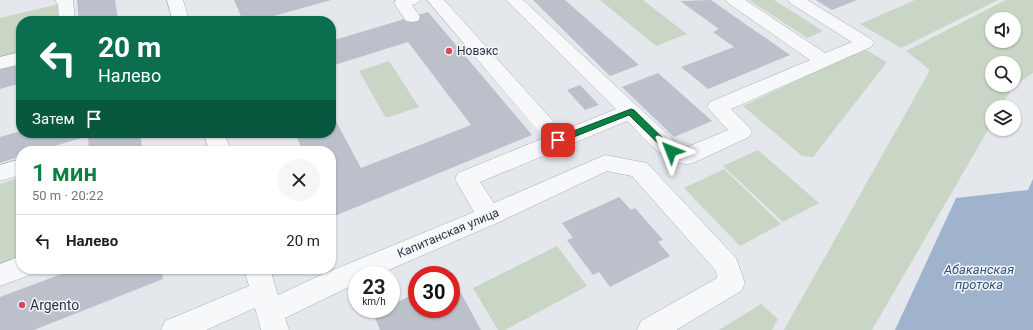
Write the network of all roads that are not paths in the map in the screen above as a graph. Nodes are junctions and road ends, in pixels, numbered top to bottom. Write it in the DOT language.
graph roads {
  1 [pos="63,0"];
  2 [pos="175,0"];
  3 [pos="412,0"];
  4 [pos="434,0"];
  5 [pos="514,0"];
  6 [pos="734,0"];
  7 [pos="796,0"];
  8 [pos="67,16"];
  9 [pos="180,16"];
  10 [pos="412,17"];
  11 [pos="16,59"];
  12 [pos="824,61"];
  13 [pos="0,63"];
  14 [pos="631,112"];
  15 [pos="558,140"];
  16 [pos="16,168"];
  17 [pos="0,173"];
  18 [pos="489,216"];
  19 [pos="376,252"];
  20 [pos="16,269"];
  21 [pos="0,275"];
  22 [pos="330,283"];
  23 [pos="267,301"];
  24 [pos="175,330"];
  25 [pos="651,330"];
  1 -- 8 [label="street"];
  2 -- 9 [label="street"];
  3 -- 10 [label="street"];
  4 -- 15 [label="street"];
  5 -- 14 [label="street"];
  6 -- 12 [label="street"];
  7 -- 12 [label="street"];
  11 -- 13 [label="street"];
  12 -- 14 [label="street"];
  14 -- 15 [label="street"];
  15 -- 18 [label="street"];
  16 -- 17 [label="street"];
  18 -- 22 [label="street, Капитанская улица"];
  18 -- 25 [label="street, Капитанская улица"];
  19 -- 22 [label="street"];
  20 -- 21 [label="street"];
  22 -- 23 [label="street, Капитанская улица"];
  23 -- 24 [label="street, Капитанская улица"];
}
